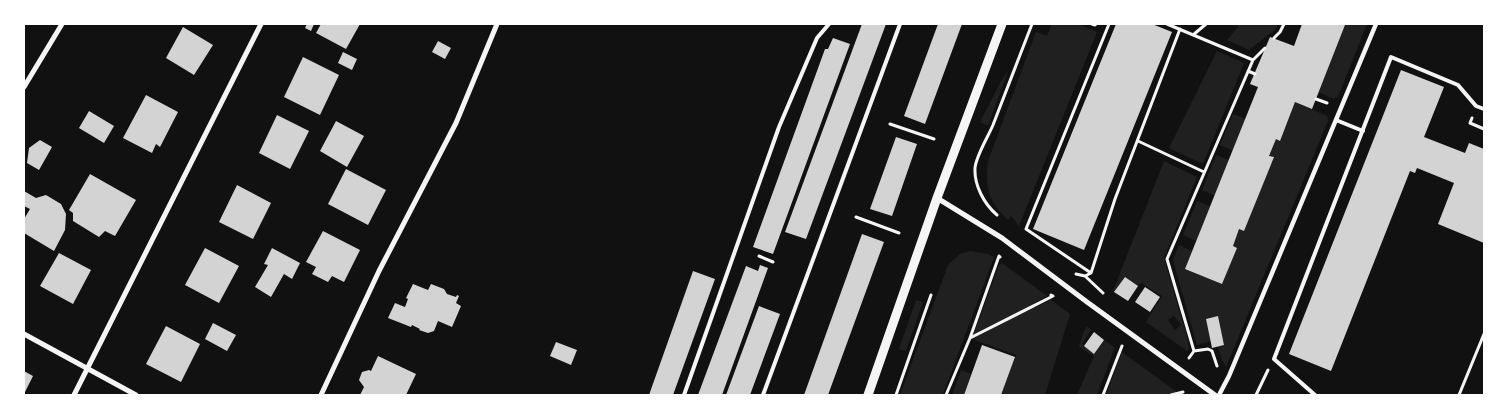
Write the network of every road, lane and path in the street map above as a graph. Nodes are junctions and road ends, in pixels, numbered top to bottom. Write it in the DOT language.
graph roads {
  1 [pos="62,24"];
  2 [pos="261,24"];
  3 [pos="497,24"];
  4 [pos="829,24"];
  5 [pos="900,24"];
  6 [pos="1002,24"];
  7 [pos="1032,24"];
  8 [pos="1109,24"];
  9 [pos="1167,24"];
  10 [pos="1206,24"];
  11 [pos="1284,24"];
  12 [pos="1376,24"];
  13 [pos="1180,29"];
  14 [pos="1193,34"];
  15 [pos="1274,38"];
  16 [pos="1266,48"];
  17 [pos="1253,60"];
  18 [pos="1248,71"];
  19 [pos="1255,74"];
  20 [pos="24,87"];
  21 [pos="1484,109"];
  22 [pos="1336,120"];
  23 [pos="890,124"];
  24 [pos="1363,131"];
  25 [pos="934,140"];
  26 [pos="1138,141"];
  27 [pos="1204,172"];
  28 [pos="937,198"];
  29 [pos="856,217"];
  30 [pos="999,217"];
  31 [pos="899,234"];
  32 [pos="759,256"];
  33 [pos="773,262"];
  34 [pos="1006,262"];
  35 [pos="1071,270"];
  36 [pos="1090,273"];
  37 [pos="1045,290"];
  38 [pos="931,295"];
  39 [pos="24,334"];
  40 [pos="1484,334"];
  41 [pos="970,338"];
  42 [pos="1122,346"];
  43 [pos="1208,348"];
  44 [pos="1194,351"];
  45 [pos="1274,359"];
  46 [pos="1196,364"];
  47 [pos="87,369"];
  48 [pos="1183,392"];
  49 [pos="74,395"];
  50 [pos="136,395"];
  51 [pos="321,395"];
  52 [pos="684,395"];
  53 [pos="763,395"];
  54 [pos="868,395"];
  55 [pos="896,395"];
  56 [pos="946,395"];
  57 [pos="1103,395"];
  58 [pos="1171,395"];
  59 [pos="1215,395"];
  60 [pos="1219,395"];
  61 [pos="1256,395"];
  62 [pos="1315,395"];
  63 [pos="1459,395"];
  1 -- 20 [label="street"];
  2 -- 47 [label="street"];
  3 -- 51 [label="street"];
  4 -- 52 [label="lane"];
  5 -- 53 [label="lane"];
  6 -- 28 [label="street"];
  7 -- 30 [label="path"];
  8 -- 36 [label="path"];
  9 -- 13 [label="path"];
  10 -- 14 [label="path"];
  11 -- 15 [label="path"];
  12 -- 22 [label="street"];
  13 -- 14 [label="path"];
  13 -- 26 [label="path"];
  14 -- 17 [label="path"];
  16 -- 17 [label="path"];
  17 -- 18 [label="path"];
  18 -- 19 [label="path"];
  18 -- 27 [label="path"];
  21 -- 24 [label="lane"];
  22 -- 24 [label="lane"];
  22 -- 60 [label="street"];
  23 -- 25 [label="path"];
  24 -- 45 [label="lane"];
  26 -- 27 [label="path"];
  26 -- 36 [label="path"];
  27 -- 44 [label="path"];
  28 -- 54 [label="street"];
  28 -- 59 [label="street"];
  29 -- 31 [label="path"];
  32 -- 33 [label="path"];
  34 -- 41 [label="path"];
  35 -- 36 [label="path"];
  37 -- 41 [label="path"];
  38 -- 55 [label="path"];
  39 -- 47 [label="street"];
  40 -- 63 [label="path"];
  41 -- 56 [label="path"];
  42 -- 57 [label="path"];
  43 -- 44 [label="path"];
  44 -- 46 [label="path"];
  45 -- 61 [label="path"];
  45 -- 62 [label="lane"];
  47 -- 49 [label="street"];
  47 -- 50 [label="street"];
  48 -- 58 [label="path"];
}
